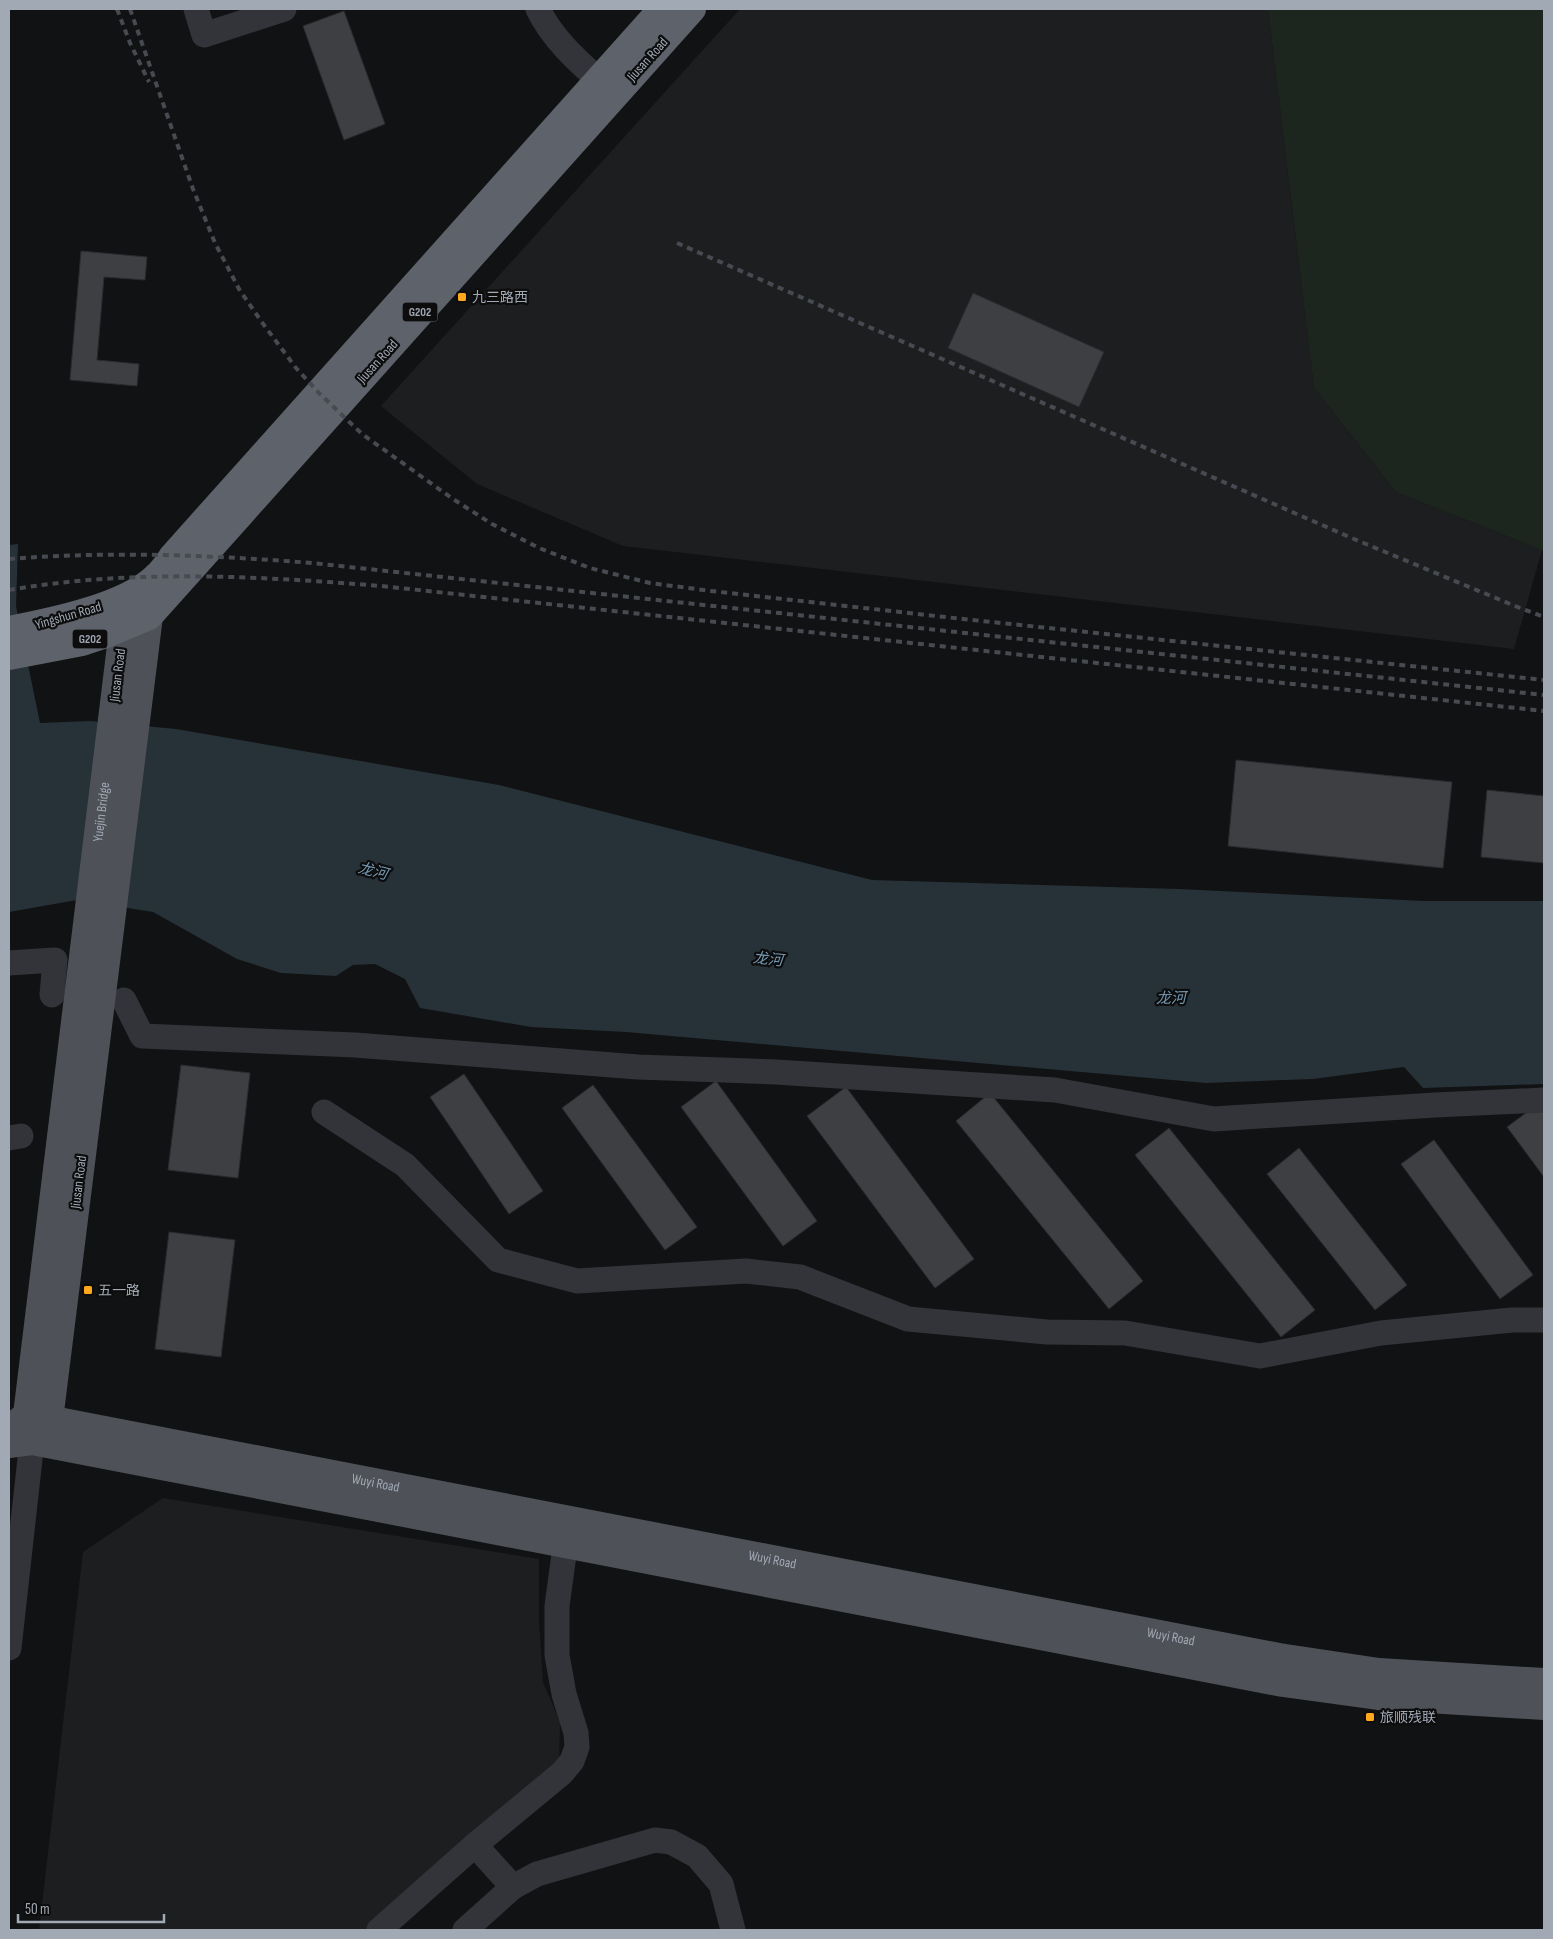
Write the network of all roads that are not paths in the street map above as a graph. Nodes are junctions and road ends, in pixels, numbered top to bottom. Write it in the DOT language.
graph roads {
  1 [pos="196,9"];
  2 [pos="284,9"];
  3 [pos="538,9"];
  4 [pos="662,9"];
  5 [pos="692,9"];
  6 [pos="607,87"];
  7 [pos="127,596"];
  8 [pos="149,616"];
  9 [pos="123,627"];
  10 [pos="18,641"];
  11 [pos="124,713"];
  12 [pos="100,915"];
  13 [pos="9,963"];
  14 [pos="52,995"];
  15 [pos="124,1000"];
  16 [pos="1544,1100"];
  17 [pos="324,1112"];
  18 [pos="1544,1320"];
  19 [pos="25,1430"];
  20 [pos="567,1532"];
  21 [pos="9,1648"];
  22 [pos="1544,1682"];
  23 [pos="1544,1706"];
  24 [pos="475,1845"];
  25 [pos="513,1887"];
  26 [pos="379,1930"];
  27 [pos="465,1930"];
  28 [pos="733,1930"];
  1 -- 2 [label="street"];
  3 -- 6 [label="street"];
  4 -- 6 [label="highway, Jiusan Road / G202"];
  5 -- 6 [label="highway, Jiusan Road / G202"];
  6 -- 7 [label="highway, Jiusan Road / G202"];
  6 -- 8 [label="highway, Jiusan Road / G202"];
  7 -- 8 [label="highway"];
  7 -- 9 [label="main road, Jiusan Road"];
  7 -- 10 [label="highway, Yingshun Road / G202"];
  8 -- 9 [label="highway, Yingshun Road / G202"];
  8 -- 11 [label="main road, Jiusan Road"];
  9 -- 10 [label="highway, Yingshun Road / G202"];
  9 -- 11 [label="main road, Jiusan Road"];
  11 -- 12 [label="main road, Yuejin Bridge"];
  12 -- 19 [label="main road, Jiusan Road"];
  13 -- 14 [label="street"];
  15 -- 16 [label="street"];
  17 -- 18 [label="street"];
  19 -- 20 [label="main road, Wuyi Road"];
  19 -- 21 [label="street, Jiusan Road"];
  20 -- 22 [label="main road, Wuyi Road"];
  20 -- 23 [label="main road, Wuyi Road"];
  20 -- 24 [label="street"];
  24 -- 25 [label="street"];
  24 -- 26 [label="street"];
  25 -- 27 [label="street"];
  25 -- 28 [label="street"];
}
